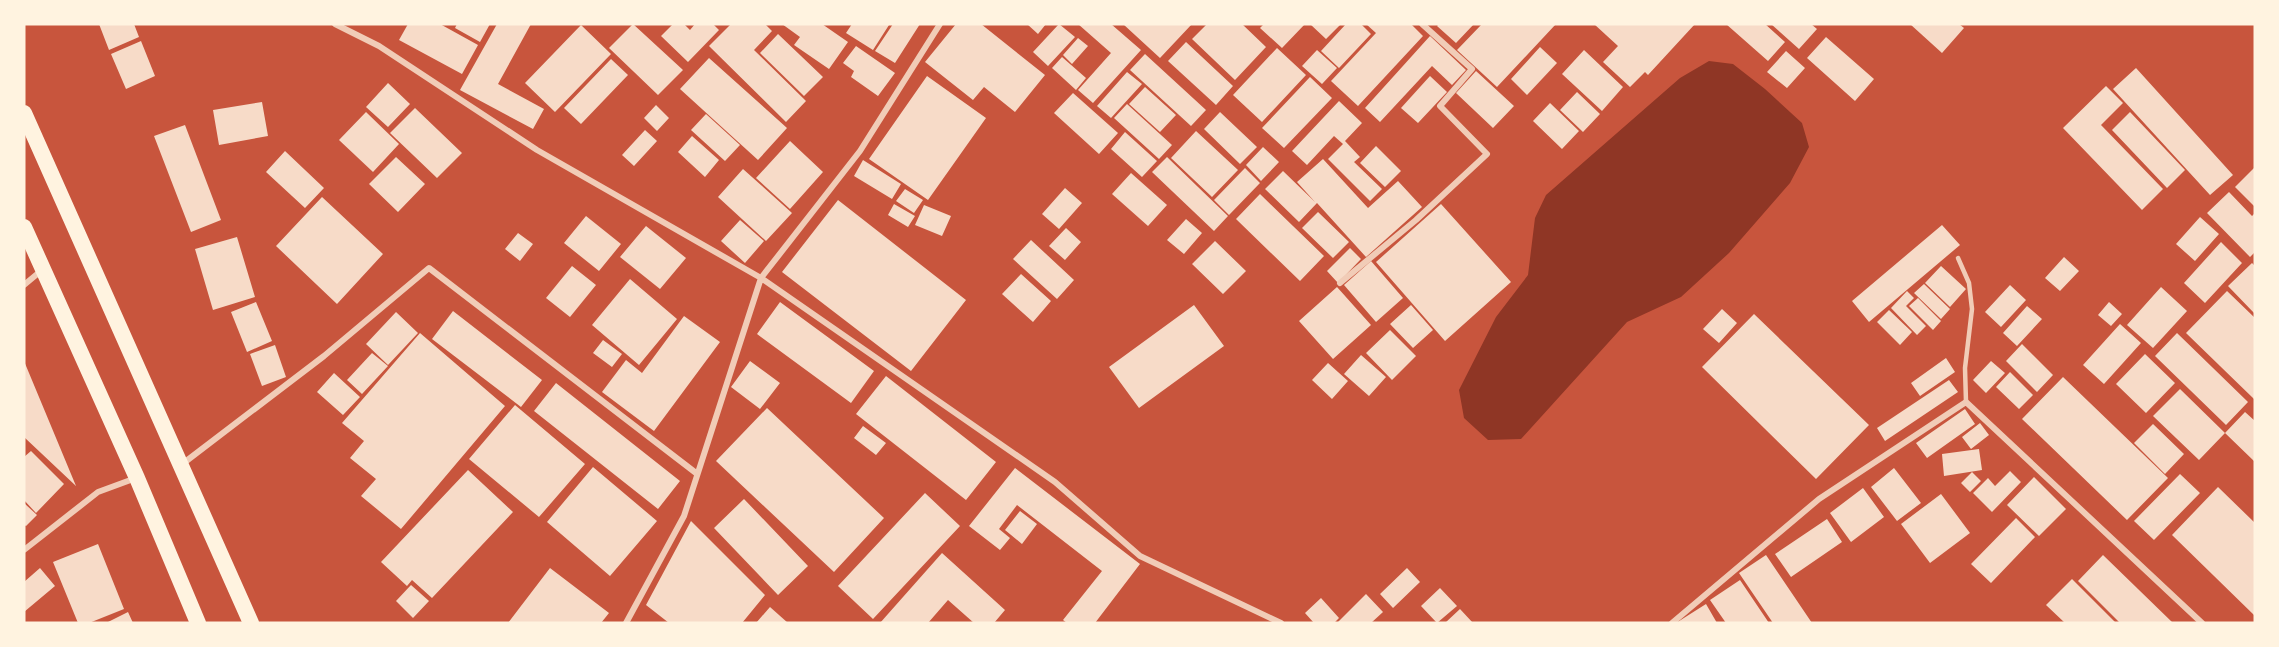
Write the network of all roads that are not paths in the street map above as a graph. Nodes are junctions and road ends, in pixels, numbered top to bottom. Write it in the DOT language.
graph roads {
  1 [pos="335,24"];
  2 [pos="940,24"];
  3 [pos="1422,24"];
  4 [pos="24,114"];
  5 [pos="24,227"];
  6 [pos="1958,258"];
  7 [pos="43,270"];
  8 [pos="761,278"];
  9 [pos="1340,283"];
  10 [pos="24,285"];
  11 [pos="1966,402"];
  12 [pos="180,466"];
  13 [pos="696,473"];
  14 [pos="137,478"];
  15 [pos="24,550"];
  16 [pos="198,623"];
  17 [pos="251,623"];
  18 [pos="626,623"];
  19 [pos="1281,623"];
  20 [pos="1672,623"];
  21 [pos="2202,623"];
  1 -- 8 [label="street"];
  2 -- 8 [label="street"];
  3 -- 9 [label="street"];
  4 -- 12 [label="highway"];
  5 -- 7 [label="highway"];
  6 -- 11 [label="lane"];
  7 -- 10 [label="street"];
  7 -- 14 [label="highway"];
  8 -- 13 [label="street"];
  8 -- 19 [label="street"];
  11 -- 20 [label="street"];
  11 -- 21 [label="street"];
  12 -- 13 [label="street"];
  12 -- 17 [label="highway"];
  13 -- 18 [label="street"];
  14 -- 15 [label="street"];
  14 -- 16 [label="highway"];
}
